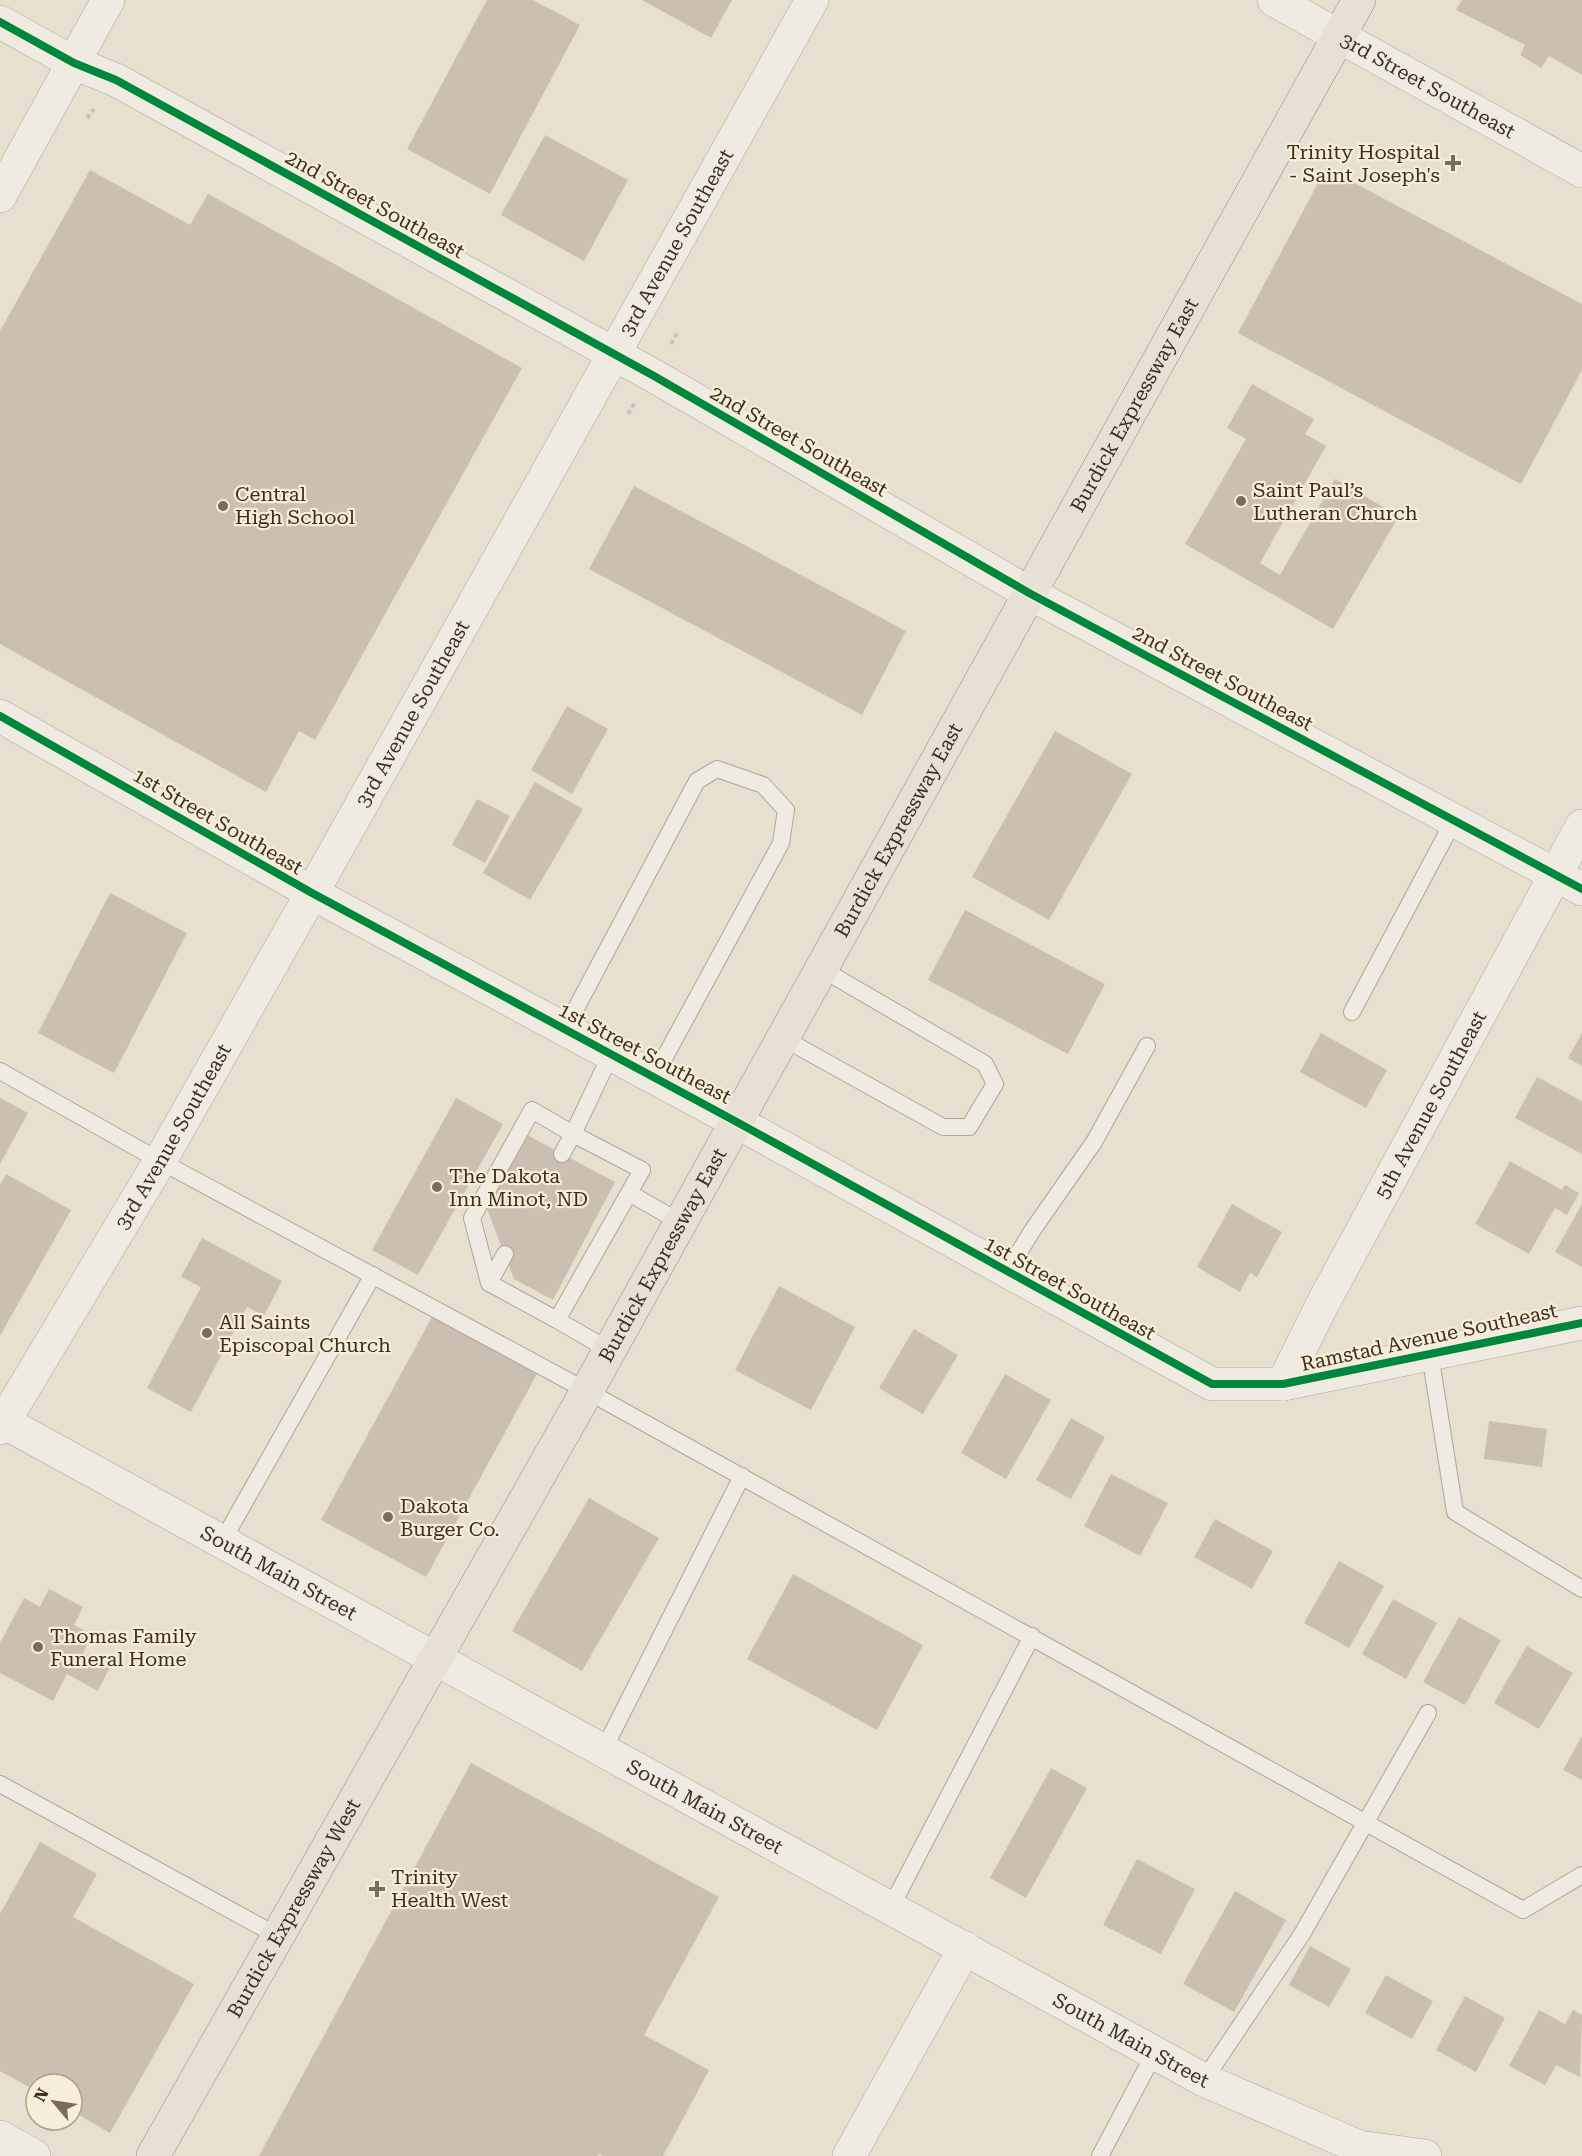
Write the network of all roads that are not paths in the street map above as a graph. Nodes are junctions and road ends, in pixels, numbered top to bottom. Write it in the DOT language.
graph roads {
  1 [pos="108,0"];
  2 [pos="812,0"];
  3 [pos="1274,0"];
  4 [pos="1359,0"];
  5 [pos="0,22"];
  6 [pos="1339,36"];
  7 [pos="74,63"];
  8 [pos="1582,171"];
  9 [pos="0,196"];
  10 [pos="612,355"];
  11 [pos="1029,593"];
  12 [pos="0,716"];
  13 [pos="1454,820"];
  14 [pos="1582,826"];
  15 [pos="1569,881"];
  16 [pos="312,893"];
  17 [pos="820,968"];
  18 [pos="1352,1012"];
  19 [pos="565,1029"];
  20 [pos="781,1037"];
  21 [pos="1147,1046"];
  22 [pos="611,1054"];
  23 [pos="0,1071"];
  24 [pos="654,1077"];
  25 [pos="735,1120"];
  26 [pos="573,1134"];
  27 [pos="562,1154"];
  28 [pos="160,1161"];
  29 [pos="629,1193"];
  30 [pos="680,1222"];
  31 [pos="505,1254"];
  32 [pos="1007,1272"];
  33 [pos="373,1275"];
  34 [pos="489,1283"];
  35 [pos="557,1320"];
  36 [pos="1582,1323"];
  37 [pos="609,1350"];
  38 [pos="1430,1354"];
  39 [pos="1283,1384"];
  40 [pos="587,1391"];
  41 [pos="1,1423"];
  42 [pos="742,1476"];
  43 [pos="222,1542"];
  44 [pos="1582,1589"];
  45 [pos="1032,1636"];
  46 [pos="435,1660"];
  47 [pos="1428,1713"];
  48 [pos="603,1751"];
  49 [pos="0,1784"];
  50 [pos="1368,1822"];
  51 [pos="1582,1875"];
  52 [pos="891,1907"];
  53 [pos="276,1935"];
  54 [pos="965,1948"];
  55 [pos="1155,2052"];
  56 [pos="1204,2080"];
  57 [pos="0,2137"];
  58 [pos="34,2156"];
  59 [pos="153,2156"];
  60 [pos="849,2156"];
  61 [pos="1100,2156"];
  62 [pos="1425,2156"];
  1 -- 7 [label="street"];
  2 -- 10 [label="street, 3rd Avenue Southeast"];
  3 -- 6 [label="street, 3rd Street Southeast"];
  4 -- 6 [label="main road, Burdick Expressway East"];
  5 -- 7 [label="street, 2nd Street Southeast"];
  6 -- 8 [label="street, 3rd Street Southeast"];
  6 -- 11 [label="main road, Burdick Expressway East"];
  7 -- 9 [label="street"];
  7 -- 10 [label="street, 2nd Street Southeast"];
  10 -- 11 [label="street, 2nd Street Southeast"];
  10 -- 16 [label="street, 3rd Avenue Southeast"];
  11 -- 13 [label="street, 2nd Street Southeast"];
  11 -- 17 [label="main road, Burdick Expressway East"];
  12 -- 16 [label="street, 1st Street Southeast"];
  13 -- 15 [label="street, 2nd Street Southeast"];
  13 -- 18 [label="lane"];
  14 -- 15 [label="street, 5th Avenue Southeast"];
  15 -- 39 [label="street, 5th Avenue Southeast"];
  16 -- 19 [label="street, 1st Street Southeast"];
  16 -- 28 [label="street, 3rd Avenue Southeast"];
  17 -- 20 [label="main road, Burdick Expressway East"];
  17 -- 20 [label="lane"];
  19 -- 22 [label="street, 1st Street Southeast"];
  19 -- 24 [label="lane"];
  20 -- 25 [label="main road, Burdick Expressway East"];
  21 -- 32 [label="lane"];
  22 -- 24 [label="street, 1st Street Southeast"];
  22 -- 26 [label="lane"];
  23 -- 28 [label="lane"];
  24 -- 25 [label="street, 1st Street Southeast"];
  25 -- 30 [label="main road, Burdick Expressway East"];
  25 -- 32 [label="street, 1st Street Southeast"];
  26 -- 27 [label="lane"];
  26 -- 29 [label="lane"];
  26 -- 34 [label="lane"];
  28 -- 33 [label="lane"];
  28 -- 41 [label="street, 3rd Avenue Southeast"];
  29 -- 30 [label="lane"];
  29 -- 35 [label="lane"];
  30 -- 37 [label="main road, Burdick Expressway East"];
  31 -- 34 [label="lane"];
  32 -- 39 [label="street, 1st Street Southeast"];
  33 -- 40 [label="lane"];
  33 -- 43 [label="lane"];
  34 -- 35 [label="lane"];
  35 -- 37 [label="lane"];
  36 -- 38 [label="street, Ramstad Avenue Southeast"];
  37 -- 40 [label="main road, Burdick Expressway East"];
  38 -- 39 [label="street, Ramstad Avenue Southeast"];
  38 -- 44 [label="lane"];
  40 -- 42 [label="lane"];
  40 -- 46 [label="main road, Burdick Expressway East"];
  41 -- 43 [label="street, South Main Street"];
  42 -- 45 [label="lane"];
  42 -- 48 [label="lane"];
  43 -- 46 [label="street, South Main Street"];
  45 -- 50 [label="lane"];
  45 -- 52 [label="lane"];
  46 -- 48 [label="street, South Main Street"];
  46 -- 53 [label="main road, Burdick Expressway West"];
  47 -- 50 [label="lane"];
  48 -- 52 [label="street, South Main Street"];
  49 -- 53 [label="lane"];
  50 -- 51 [label="lane"];
  50 -- 56 [label="lane"];
  52 -- 54 [label="street, South Main Street"];
  53 -- 59 [label="main road, Burdick Expressway West"];
  54 -- 55 [label="street, South Main Street"];
  54 -- 60 [label="street"];
  55 -- 56 [label="street, South Main Street"];
  55 -- 61 [label="lane"];
  56 -- 62 [label="street, South Main Street"];
  57 -- 58 [label="street"];
}
